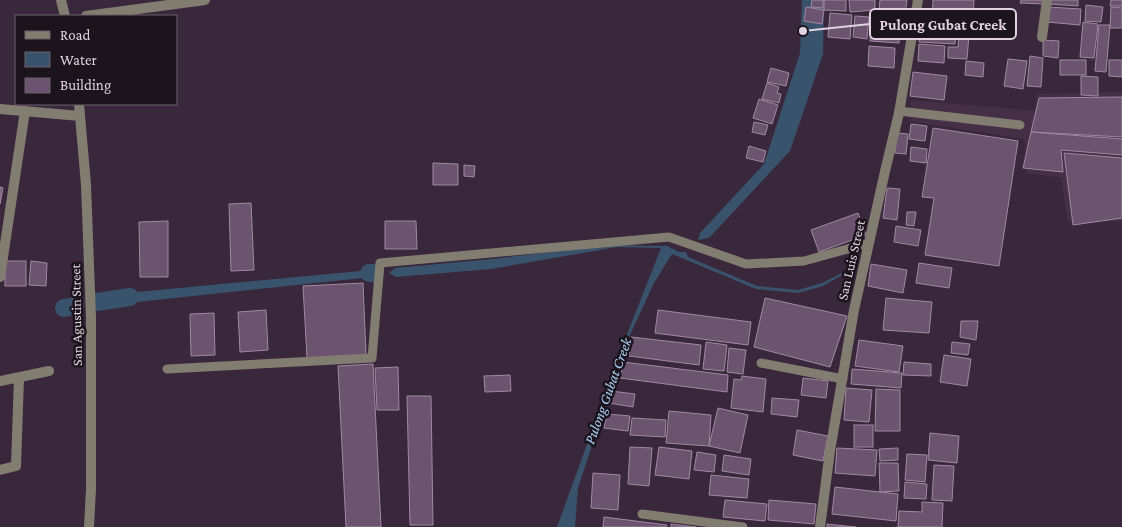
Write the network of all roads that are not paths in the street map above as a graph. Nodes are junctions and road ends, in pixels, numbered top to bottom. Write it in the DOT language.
graph roads {
  1 [pos="61,0"];
  2 [pos="205,0"];
  3 [pos="918,0"];
  4 [pos="1047,0"];
  5 [pos="190,1"];
  6 [pos="65,15"];
  7 [pos="93,15"];
  8 [pos="1042,37"];
  9 [pos="79,105"];
  10 [pos="0,109"];
  11 [pos="25,111"];
  12 [pos="899,111"];
  13 [pos="80,116"];
  14 [pos="1020,125"];
  15 [pos="869,243"];
  16 [pos="0,277"];
  17 [pos="761,363"];
  18 [pos="167,369"];
  19 [pos="49,371"];
  20 [pos="19,378"];
  21 [pos="843,379"];
  22 [pos="0,381"];
  23 [pos="0,470"];
  24 [pos="642,514"];
  25 [pos="89,527"];
  26 [pos="743,527"];
  27 [pos="820,527"];
  1 -- 6 [label="street"];
  2 -- 5 [label="street"];
  3 -- 12 [label="street, San Luis Street"];
  4 -- 8 [label="street"];
  5 -- 7 [label="street"];
  9 -- 13 [label="street, San Agustin Street"];
  10 -- 11 [label="street"];
  11 -- 13 [label="street"];
  11 -- 16 [label="street"];
  12 -- 14 [label="lane"];
  12 -- 15 [label="street, San Luis Street"];
  13 -- 25 [label="street, San Agustin Street"];
  15 -- 18 [label="lane"];
  15 -- 21 [label="street, San Luis Street"];
  17 -- 21 [label="lane"];
  19 -- 20 [label="street"];
  20 -- 22 [label="street"];
  20 -- 23 [label="street"];
  21 -- 27 [label="street, San Luis Street"];
  24 -- 26 [label="lane"];
}
